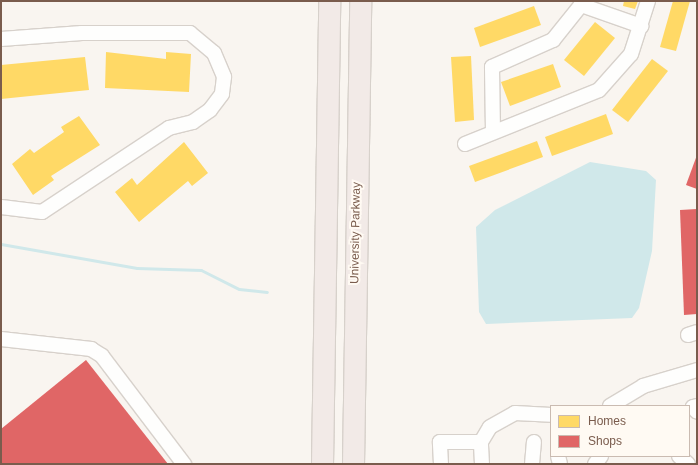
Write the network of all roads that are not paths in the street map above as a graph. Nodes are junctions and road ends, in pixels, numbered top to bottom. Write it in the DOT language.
graph roads {
  1 [pos="329,1"];
  2 [pos="360,1"];
  3 [pos="648,1"];
  4 [pos="581,3"];
  5 [pos="641,26"];
  6 [pos="1,39"];
  7 [pos="493,132"];
  8 [pos="465,144"];
  9 [pos="1,207"];
  10 [pos="1,339"];
  11 [pos="697,370"];
  12 [pos="354,400"];
  13 [pos="612,405"];
  14 [pos="697,406"];
  15 [pos="697,412"];
  16 [pos="550,415"];
  17 [pos="481,442"];
  18 [pos="534,442"];
  19 [pos="680,457"];
  20 [pos="184,464"];
  21 [pos="322,464"];
  22 [pos="353,464"];
  23 [pos="365,464"];
  24 [pos="441,464"];
  25 [pos="482,464"];
  26 [pos="532,464"];
  27 [pos="688,464"];
  1 -- 21 [label="highway"];
  2 -- 12 [label="highway, University Parkway"];
  3 -- 5 [label="street"];
  4 -- 5 [label="street"];
  4 -- 7 [label="street"];
  5 -- 7 [label="street"];
  6 -- 9 [label="street"];
  7 -- 8 [label="street"];
  10 -- 20 [label="street"];
  11 -- 13 [label="street"];
  12 -- 22 [label="highway, University Parkway"];
  12 -- 23 [label="highway"];
  14 -- 15 [label="street"];
  16 -- 17 [label="street"];
  17 -- 24 [label="street"];
  17 -- 25 [label="street"];
  18 -- 26 [label="street"];
  19 -- 27 [label="street"];
}
